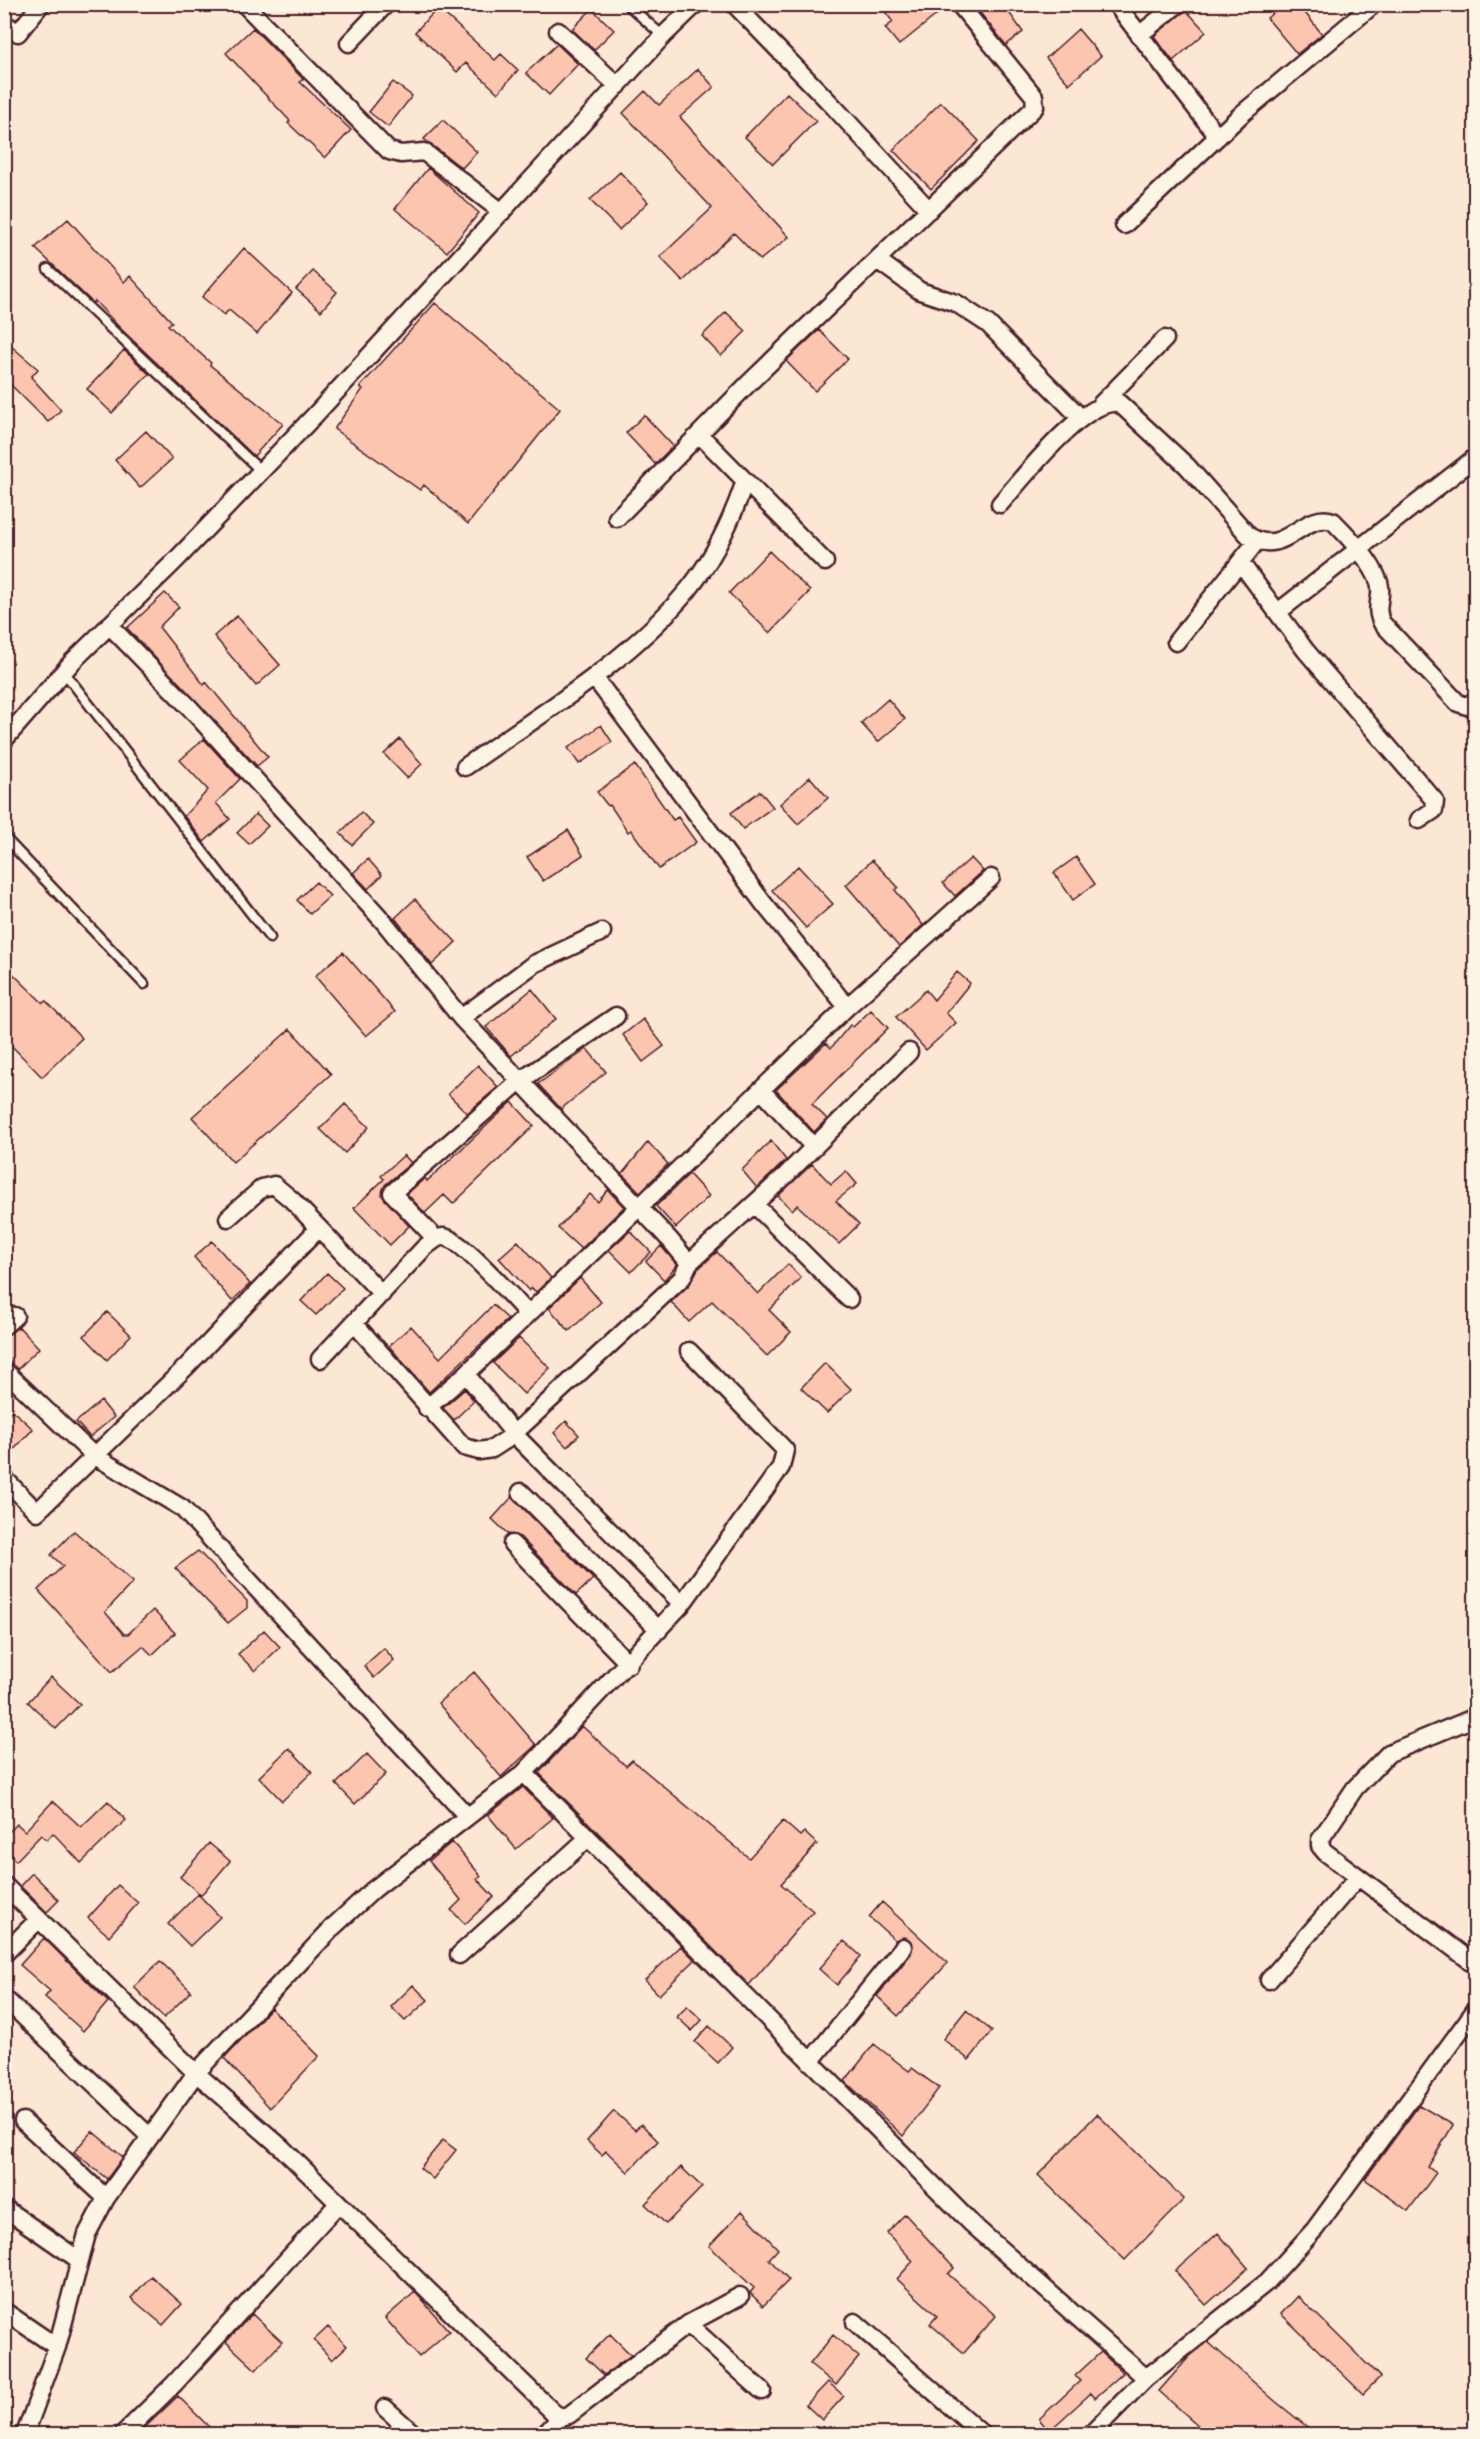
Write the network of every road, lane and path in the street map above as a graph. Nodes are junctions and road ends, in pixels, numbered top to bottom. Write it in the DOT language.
graph roads {
  1 [pos="41,4"];
  2 [pos="244,4"];
  3 [pos="386,4"];
  4 [pos="627,4"];
  5 [pos="696,4"];
  6 [pos="734,4"];
  7 [pos="959,4"];
  8 [pos="1116,4"];
  9 [pos="1178,4"];
  10 [pos="1374,4"];
  11 [pos="4,23"];
  12 [pos="558,32"];
  13 [pos="1139,35"];
  14 [pos="663,36"];
  15 [pos="349,43"];
  16 [pos="618,86"];
  17 [pos="1218,137"];
  18 [pos="929,210"];
  19 [pos="502,212"];
  20 [pos="1124,225"];
  21 [pos="877,260"];
  22 [pos="48,269"];
  23 [pos="1165,339"];
  24 [pos="1101,404"];
  25 [pos="1081,418"];
  26 [pos="699,434"];
  27 [pos="1476,457"];
  28 [pos="261,471"];
  29 [pos="745,481"];
  30 [pos="1000,504"];
  31 [pos="617,518"];
  32 [pos="1257,541"];
  33 [pos="1357,549"];
  34 [pos="825,562"];
  35 [pos="1240,562"];
  36 [pos="1278,612"];
  37 [pos="109,625"];
  38 [pos="1176,642"];
  39 [pos="64,672"];
  40 [pos="594,677"];
  41 [pos="1476,700"];
  42 [pos="4,740"];
  43 [pos="465,767"];
  44 [pos="1419,820"];
  45 [pos="4,837"];
  46 [pos="991,878"];
  47 [pos="602,932"];
  48 [pos="270,938"];
  49 [pos="144,984"];
  50 [pos="847,1007"];
  51 [pos="616,1017"];
  52 [pos="461,1018"];
  53 [pos="909,1052"];
  54 [pos="520,1081"];
  55 [pos="761,1090"];
  56 [pos="814,1148"];
  57 [pos="754,1204"];
  58 [pos="638,1207"];
  59 [pos="228,1218"];
  60 [pos="319,1228"];
  61 [pos="436,1239"];
  62 [pos="689,1263"];
  63 [pos="382,1294"];
  64 [pos="849,1299"];
  65 [pos="528,1314"];
  66 [pos="354,1323"];
  67 [pos="689,1351"];
  68 [pos="320,1359"];
  69 [pos="4,1370"];
  70 [pos="466,1374"];
  71 [pos="427,1408"];
  72 [pos="514,1434"];
  73 [pos="93,1455"];
  74 [pos="4,1478"];
  75 [pos="522,1492"];
  76 [pos="512,1544"];
  77 [pos="682,1604"];
  78 [pos="659,1630"];
  79 [pos="629,1664"];
  80 [pos="1476,1717"];
  81 [pos="524,1773"];
  82 [pos="467,1816"];
  83 [pos="588,1838"];
  84 [pos="1358,1877"];
  85 [pos="4,1885"];
  86 [pos="39,1919"];
  87 [pos="903,1947"];
  88 [pos="4,1954"];
  89 [pos="459,1954"];
  90 [pos="1476,1965"];
  91 [pos="1269,1980"];
  92 [pos="4,1998"];
  93 [pos="1476,2009"];
  94 [pos="810,2062"];
  95 [pos="196,2073"];
  96 [pos="23,2121"];
  97 [pos="148,2135"];
  98 [pos="106,2198"];
  99 [pos="338,2204"];
  100 [pos="4,2208"];
  101 [pos="80,2260"];
  102 [pos="740,2296"];
  103 [pos="4,2311"];
  104 [pos="855,2322"];
  105 [pos="688,2324"];
  106 [pos="57,2347"];
  107 [pos="1146,2378"];
  108 [pos="762,2391"];
  109 [pos="385,2408"];
  110 [pos="561,2417"];
  111 [pos="28,2433"];
  112 [pos="123,2434"];
  113 [pos="414,2434"];
  114 [pos="545,2434"];
  115 [pos="982,2434"];
  116 [pos="1091,2434"];
  1 -- 11 [label="street"];
  2 -- 19 [label="street"];
  3 -- 15 [label="street"];
  4 -- 14 [label="lane"];
  5 -- 14 [label="street"];
  6 -- 18 [label="street"];
  7 -- 18 [label="street"];
  8 -- 13 [label="street"];
  9 -- 13 [label="street"];
  10 -- 17 [label="street"];
  12 -- 16 [label="street"];
  13 -- 17 [label="street"];
  14 -- 16 [label="street"];
  16 -- 19 [label="street"];
  17 -- 20 [label="street"];
  18 -- 21 [label="street"];
  19 -- 28 [label="street"];
  21 -- 25 [label="street"];
  21 -- 26 [label="street"];
  22 -- 28 [label="lane"];
  23 -- 24 [label="street"];
  24 -- 25 [label="street"];
  24 -- 32 [label="street"];
  25 -- 30 [label="street"];
  26 -- 29 [label="street"];
  26 -- 31 [label="street"];
  27 -- 33 [label="street"];
  28 -- 37 [label="street"];
  29 -- 34 [label="street"];
  29 -- 40 [label="street"];
  32 -- 33 [label="street"];
  32 -- 35 [label="street"];
  33 -- 36 [label="street"];
  33 -- 41 [label="street"];
  35 -- 36 [label="street"];
  35 -- 38 [label="street"];
  36 -- 44 [label="street"];
  37 -- 39 [label="street"];
  37 -- 52 [label="street"];
  39 -- 42 [label="street"];
  39 -- 48 [label="lane"];
  40 -- 43 [label="street"];
  40 -- 50 [label="street"];
  45 -- 49 [label="lane"];
  46 -- 50 [label="street"];
  47 -- 52 [label="street"];
  50 -- 55 [label="street"];
  51 -- 54 [label="street"];
  52 -- 54 [label="street"];
  53 -- 56 [label="street"];
  54 -- 58 [label="street"];
  54 -- 61 [label="street"];
  55 -- 56 [label="street"];
  55 -- 58 [label="street"];
  56 -- 57 [label="street"];
  57 -- 62 [label="street"];
  57 -- 64 [label="street"];
  58 -- 62 [label="street"];
  58 -- 65 [label="street"];
  59 -- 60 [label="street"];
  60 -- 63 [label="street"];
  60 -- 73 [label="street"];
  61 -- 63 [label="street"];
  61 -- 65 [label="street"];
  62 -- 72 [label="street"];
  63 -- 66 [label="street"];
  65 -- 70 [label="street"];
  66 -- 68 [label="street"];
  66 -- 71 [label="street"];
  67 -- 77 [label="street"];
  69 -- 73 [label="street"];
  70 -- 71 [label="street"];
  70 -- 72 [label="street"];
  71 -- 72 [label="street"];
  72 -- 77 [label="street"];
  73 -- 74 [label="street"];
  73 -- 82 [label="street"];
  75 -- 78 [label="street"];
  76 -- 79 [label="street"];
  77 -- 78 [label="street"];
  78 -- 79 [label="street"];
  79 -- 81 [label="street"];
  80 -- 84 [label="street"];
  81 -- 82 [label="street"];
  81 -- 83 [label="street"];
  82 -- 95 [label="street"];
  83 -- 89 [label="street"];
  83 -- 94 [label="street"];
  84 -- 90 [label="street"];
  84 -- 91 [label="street"];
  85 -- 86 [label="street"];
  86 -- 88 [label="street"];
  86 -- 95 [label="street"];
  87 -- 94 [label="street"];
  92 -- 97 [label="street"];
  93 -- 107 [label="street"];
  94 -- 107 [label="street"];
  95 -- 97 [label="street"];
  95 -- 99 [label="street"];
  96 -- 98 [label="street"];
  97 -- 98 [label="street"];
  98 -- 101 [label="street"];
  99 -- 110 [label="street"];
  99 -- 112 [label="street"];
  100 -- 101 [label="street"];
  101 -- 106 [label="street"];
  102 -- 105 [label="street"];
  103 -- 106 [label="street"];
  104 -- 115 [label="street"];
  105 -- 108 [label="street"];
  105 -- 110 [label="street"];
  106 -- 111 [label="street"];
  107 -- 116 [label="street"];
  109 -- 113 [label="street"];
  110 -- 114 [label="street"];
}
